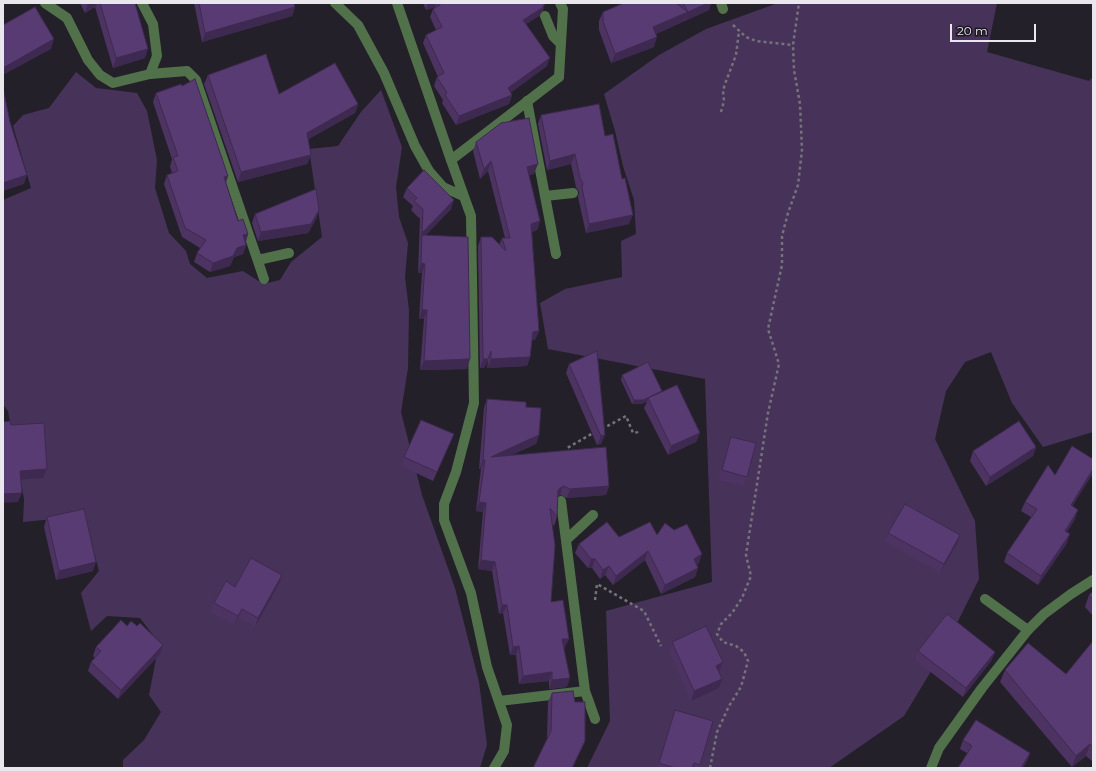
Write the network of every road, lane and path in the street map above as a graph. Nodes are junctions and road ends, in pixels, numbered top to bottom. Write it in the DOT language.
graph roads {
  1 [pos="45,3"];
  2 [pos="142,3"];
  3 [pos="335,3"];
  4 [pos="397,3"];
  5 [pos="560,3"];
  6 [pos="799,3"];
  7 [pos="722,6"];
  8 [pos="545,16"];
  9 [pos="739,31"];
  10 [pos="561,44"];
  11 [pos="793,46"];
  12 [pos="150,74"];
  13 [pos="527,101"];
  14 [pos="721,112"];
  15 [pos="451,160"];
  16 [pos="573,193"];
  17 [pos="462,196"];
  18 [pos="545,196"];
  19 [pos="289,253"];
  20 [pos="556,254"];
  21 [pos="258,260"];
  22 [pos="264,279"];
  23 [pos="639,432"];
  24 [pos="568,455"];
  25 [pos="561,501"];
  26 [pos="593,516"];
  27 [pos="566,540"];
  28 [pos="1093,580"];
  29 [pos="986,599"];
  30 [pos="594,604"];
  31 [pos="1028,630"];
  32 [pos="661,646"];
  33 [pos="585,691"];
  34 [pos="499,701"];
  35 [pos="595,719"];
  36 [pos="494,768"];
  37 [pos="710,768"];
  38 [pos="931,768"];
  1 -- 12 [label="street"];
  2 -- 12 [label="street"];
  3 -- 17 [label="street"];
  4 -- 15 [label="street"];
  5 -- 10 [label="street"];
  6 -- 11 [label="path"];
  7 -- 9 [label="path"];
  8 -- 10 [label="street"];
  9 -- 11 [label="path"];
  9 -- 14 [label="path"];
  10 -- 13 [label="street"];
  11 -- 37 [label="path"];
  12 -- 21 [label="street"];
  13 -- 15 [label="street"];
  13 -- 18 [label="street"];
  15 -- 17 [label="street"];
  16 -- 18 [label="street"];
  17 -- 34 [label="street"];
  18 -- 20 [label="street"];
  19 -- 21 [label="street"];
  21 -- 22 [label="street"];
  23 -- 24 [label="path"];
  25 -- 27 [label="street"];
  26 -- 27 [label="street"];
  27 -- 33 [label="street"];
  28 -- 31 [label="street"];
  29 -- 31 [label="street"];
  30 -- 32 [label="path"];
  31 -- 38 [label="street"];
  33 -- 34 [label="street"];
  33 -- 35 [label="street"];
  34 -- 36 [label="street"];
}
